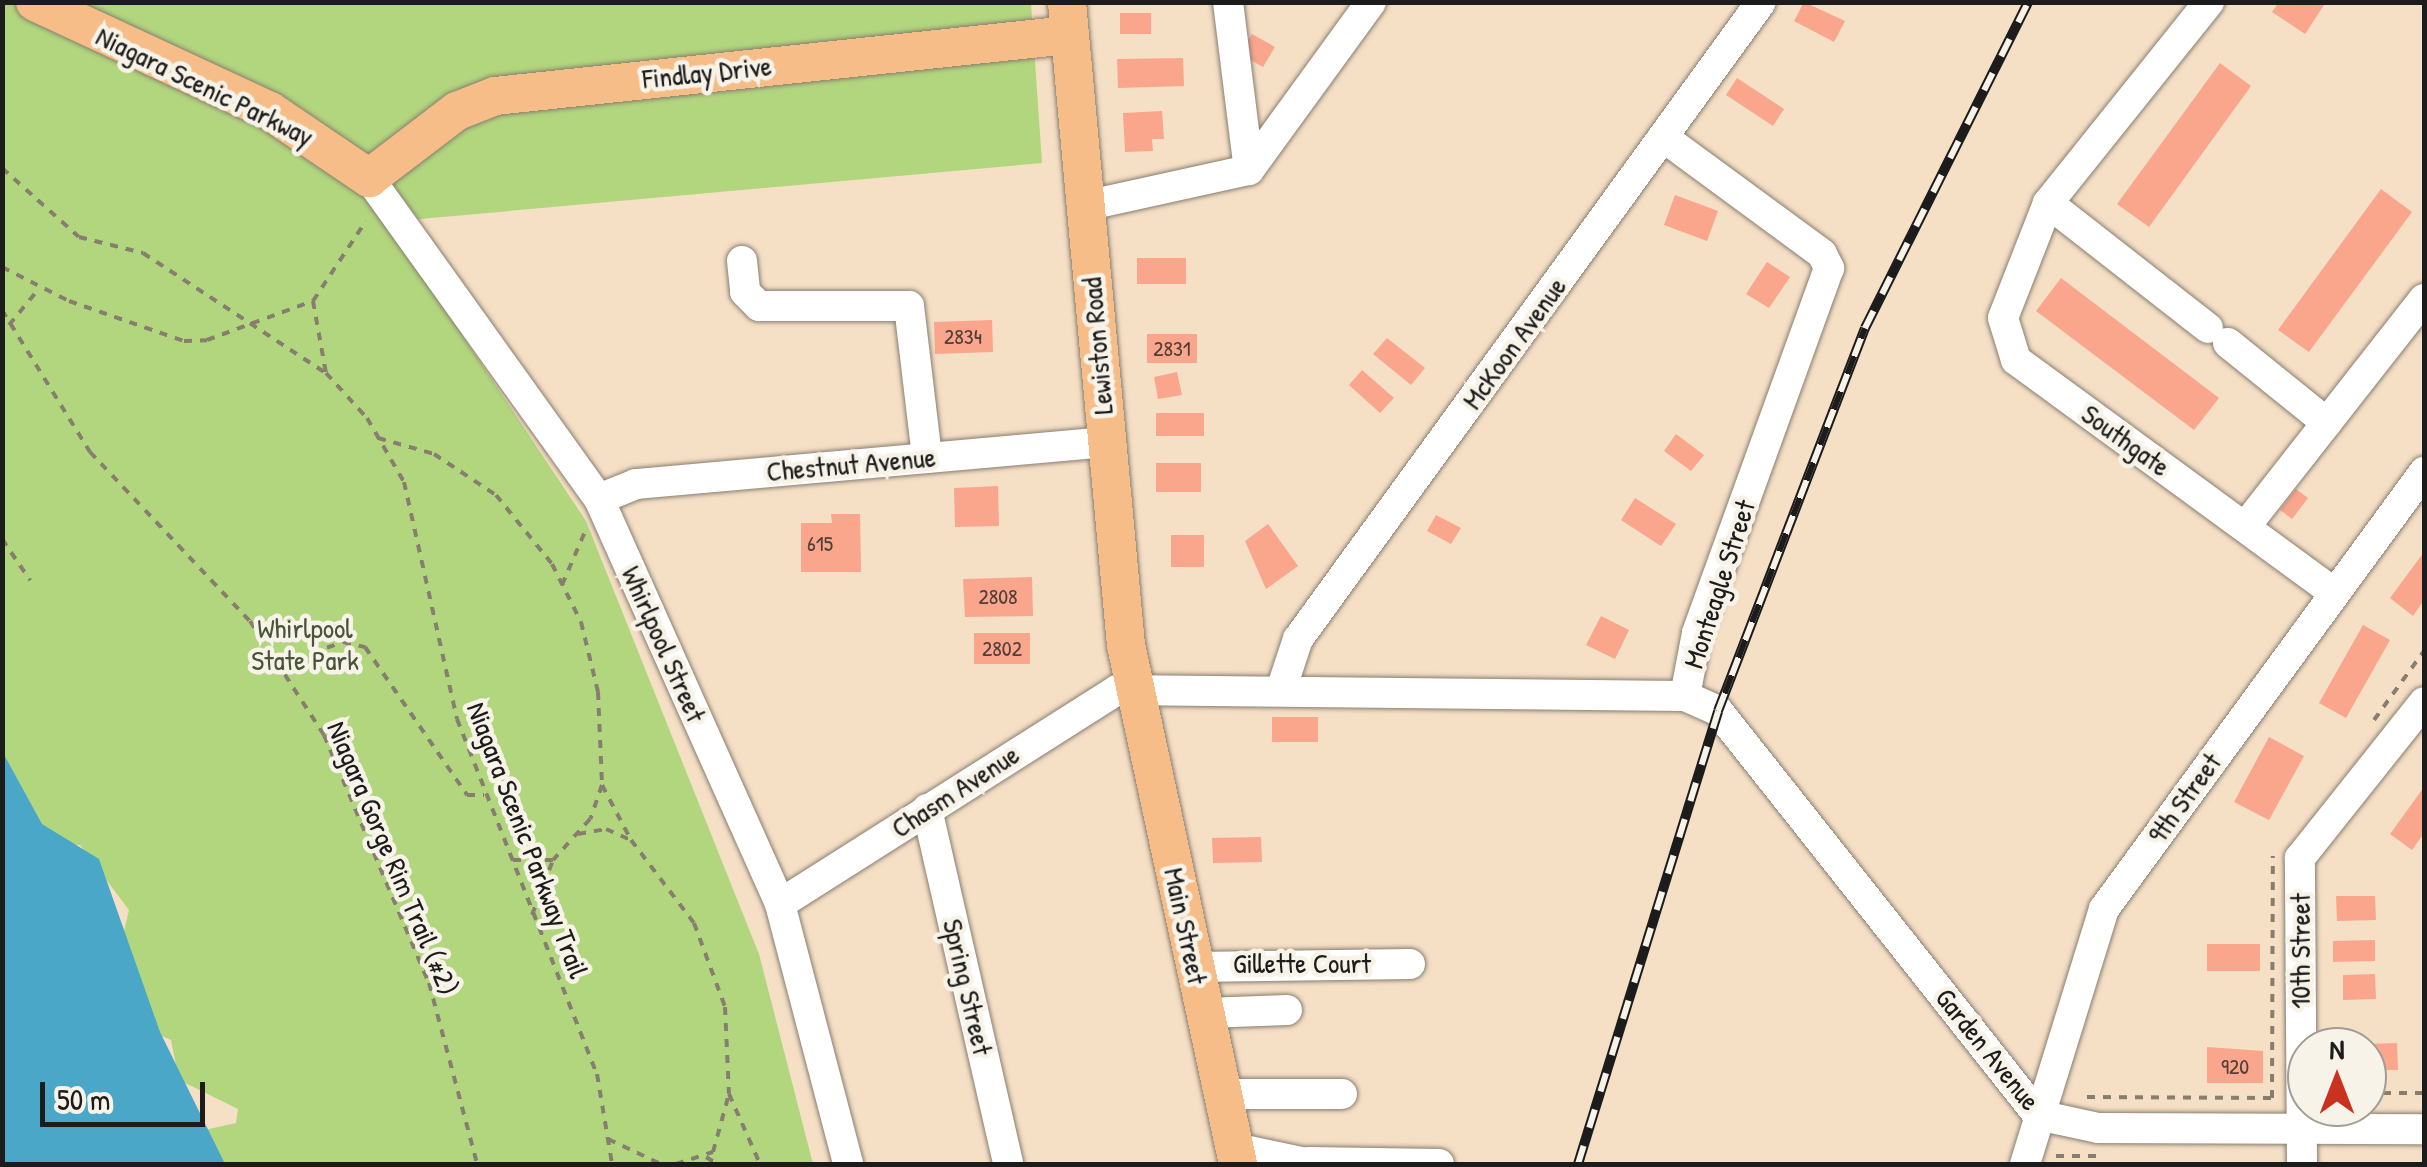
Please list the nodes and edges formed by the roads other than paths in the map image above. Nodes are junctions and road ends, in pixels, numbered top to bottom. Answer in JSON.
{"nodes":[{"id":1,"x":35,"y":2,"type":"edge"},
{"id":2,"x":1228,"y":2,"type":"edge"},
{"id":3,"x":1371,"y":2,"type":"edge"},
{"id":4,"x":1761,"y":2,"type":"edge"},
{"id":5,"x":2209,"y":2,"type":"edge"},
{"id":6,"x":1068,"y":19,"type":"edge"},
{"id":7,"x":1663,"y":138,"type":"junction"},
{"id":8,"x":1249,"y":170,"type":"junction"},
{"id":9,"x":370,"y":195,"type":"junction"},
{"id":10,"x":2048,"y":204,"type":"junction"},
{"id":11,"x":1085,"y":206,"type":"junction"},
{"id":12,"x":742,"y":261,"type":"dead end"},
{"id":13,"x":2424,"y":298,"type":"edge"},
{"id":14,"x":2327,"y":423,"type":"junction"},
{"id":15,"x":1106,"y":442,"type":"junction"},
{"id":16,"x":927,"y":458,"type":"junction"},
{"id":17,"x":2424,"y":472,"type":"edge"},
{"id":18,"x":599,"y":499,"type":"junction"},
{"id":19,"x":2245,"y":527,"type":"junction"},
{"id":20,"x":2333,"y":592,"type":"junction"},
{"id":21,"x":1134,"y":688,"type":"junction"},
{"id":22,"x":1280,"y":690,"type":"junction"},
{"id":23,"x":1685,"y":696,"type":"junction"},
{"id":24,"x":2424,"y":702,"type":"edge"},
{"id":25,"x":927,"y":809,"type":"junction"},
{"id":26,"x":780,"y":904,"type":"junction"},
{"id":27,"x":1410,"y":964,"type":"dead end"},
{"id":28,"x":1194,"y":968,"type":"junction"},
{"id":29,"x":1287,"y":1010,"type":"dead end"},
{"id":30,"x":1205,"y":1013,"type":"junction"},
{"id":31,"x":1223,"y":1094,"type":"junction"},
{"id":32,"x":1342,"y":1094,"type":"dead end"},
{"id":33,"x":2038,"y":1116,"type":"junction"},
{"id":34,"x":2424,"y":1129,"type":"edge"},
{"id":35,"x":2302,"y":1130,"type":"junction"},
{"id":36,"x":1236,"y":1156,"type":"edge"},
{"id":37,"x":1309,"y":1163,"type":"edge"},
{"id":38,"x":848,"y":1164,"type":"edge"},
{"id":39,"x":1008,"y":1164,"type":"edge"},
{"id":40,"x":1439,"y":1164,"type":"edge"},
{"id":41,"x":2025,"y":1164,"type":"edge"},
{"id":42,"x":2302,"y":1164,"type":"edge"}],
"edges":[{"from":1,"to":9,"type":"main road","name":"Niagara Scenic Parkway"},
{"from":2,"to":8,"type":"street"},
{"from":3,"to":8,"type":"street"},
{"from":4,"to":7,"type":"street","name":"McKoon Avenue"},
{"from":5,"to":10,"type":"street","name":"Southgate"},
{"from":6,"to":9,"type":"main road","name":"Findlay Drive"},
{"from":6,"to":11,"type":"main road","name":"Lewiston Road"},
{"from":7,"to":22,"type":"street","name":"McKoon Avenue"},
{"from":7,"to":23,"type":"street","name":"Monteagle Street"},
{"from":8,"to":11,"type":"street"},
{"from":9,"to":18,"type":"street","name":"Whirlpool Street"},
{"from":10,"to":14,"type":"street"},
{"from":10,"to":19,"type":"street","name":"Southgate"},
{"from":11,"to":15,"type":"main road","name":"Lewiston Road"},
{"from":12,"to":16,"type":"street"},
{"from":13,"to":14,"type":"street"},
{"from":14,"to":19,"type":"street"},
{"from":15,"to":16,"type":"street","name":"Chestnut Avenue"},
{"from":15,"to":21,"type":"main road","name":"Lewiston Road"},
{"from":16,"to":18,"type":"street","name":"Chestnut Avenue"},
{"from":17,"to":20,"type":"street","name":"9th Street"},
{"from":18,"to":26,"type":"street","name":"Whirlpool Street"},
{"from":19,"to":20,"type":"street","name":"Southgate"},
{"from":20,"to":33,"type":"street","name":"9th Street"},
{"from":21,"to":22,"type":"street","name":"Monteagle Street"},
{"from":21,"to":25,"type":"street","name":"Chasm Avenue"},
{"from":21,"to":28,"type":"main road","name":"Main Street"},
{"from":22,"to":23,"type":"street","name":"Monteagle Street"},
{"from":23,"to":33,"type":"street","name":"Garden Avenue"},
{"from":24,"to":35,"type":"street","name":"10th Street"},
{"from":25,"to":26,"type":"street","name":"Chasm Avenue"},
{"from":25,"to":39,"type":"street","name":"Spring Street"},
{"from":26,"to":38,"type":"street","name":"Whirlpool Street"},
{"from":27,"to":28,"type":"street","name":"Gillette Court"},
{"from":28,"to":30,"type":"main road","name":"Main Street"},
{"from":29,"to":30,"type":"street"},
{"from":30,"to":31,"type":"main road","name":"Main Street"},
{"from":31,"to":32,"type":"street"},
{"from":31,"to":36,"type":"main road","name":"Main Street"},
{"from":33,"to":35,"type":"street","name":"Garden Avenue"},
{"from":33,"to":41,"type":"street","name":"9th Street"},
{"from":34,"to":35,"type":"street","name":"Garden Avenue"},
{"from":35,"to":42,"type":"street","name":"10th Street"},
{"from":36,"to":37,"type":"street"},
{"from":37,"to":40,"type":"street"}]}
